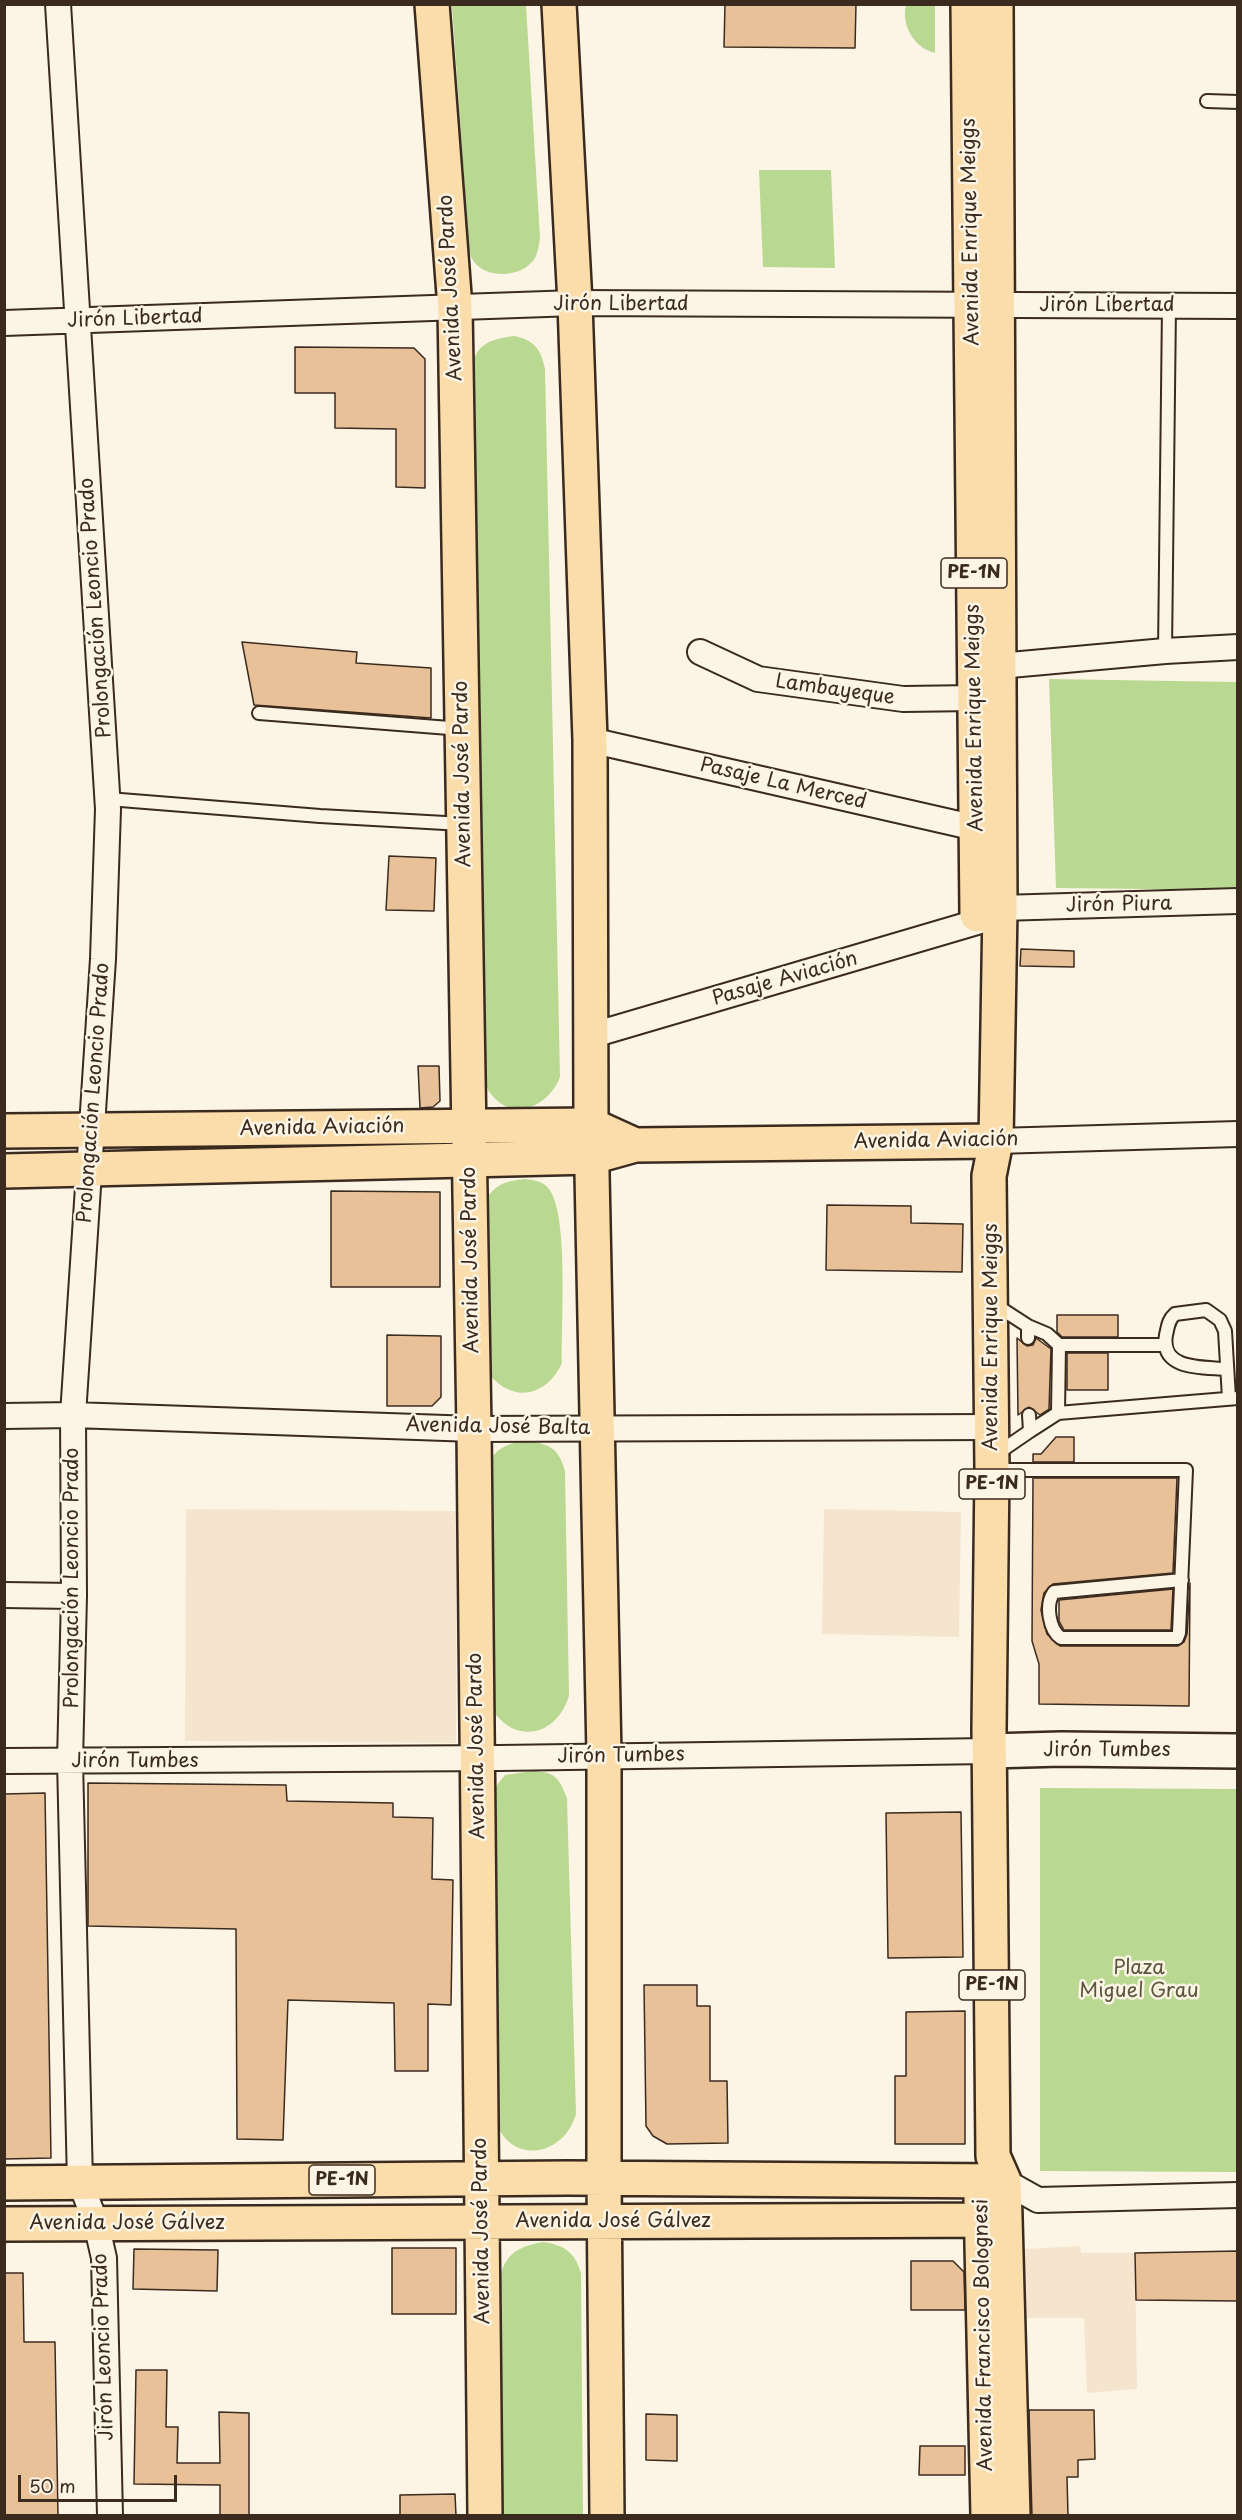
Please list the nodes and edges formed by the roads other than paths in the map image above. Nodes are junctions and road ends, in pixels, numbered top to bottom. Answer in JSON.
{"nodes":[{"id":1,"x":58,"y":4,"type":"edge"},
{"id":2,"x":432,"y":4,"type":"edge"},
{"id":3,"x":559,"y":4,"type":"edge"},
{"id":4,"x":968,"y":4,"type":"edge"},
{"id":5,"x":996,"y":4,"type":"edge"},
{"id":6,"x":1206,"y":101,"type":"dead end"},
{"id":7,"x":1238,"y":102,"type":"edge"},
{"id":8,"x":575,"y":303,"type":"junction"},
{"id":9,"x":984,"y":305,"type":"junction"},
{"id":10,"x":1169,"y":306,"type":"junction"},
{"id":11,"x":1238,"y":306,"type":"edge"},
{"id":12,"x":455,"y":308,"type":"junction"},
{"id":13,"x":77,"y":321,"type":"junction"},
{"id":14,"x":4,"y":323,"type":"edge"},
{"id":15,"x":1238,"y":647,"type":"edge"},
{"id":16,"x":1165,"y":651,"type":"junction"},
{"id":17,"x":700,"y":652,"type":"dead end"},
{"id":18,"x":999,"y":666,"type":"junction"},
{"id":19,"x":975,"y":698,"type":"junction"},
{"id":20,"x":259,"y":713,"type":"dead end"},
{"id":21,"x":462,"y":729,"type":"junction"},
{"id":22,"x":590,"y":740,"type":"junction"},
{"id":23,"x":108,"y":799,"type":"junction"},
{"id":24,"x":464,"y":824,"type":"junction"},
{"id":25,"x":976,"y":828,"type":"junction"},
{"id":26,"x":1238,"y":901,"type":"edge"},
{"id":27,"x":988,"y":915,"type":"junction"},
{"id":28,"x":593,"y":1035,"type":"junction"},
{"id":29,"x":591,"y":1125,"type":"junction"},
{"id":30,"x":469,"y":1126,"type":"junction"},
{"id":31,"x":4,"y":1131,"type":"edge"},
{"id":32,"x":91,"y":1132,"type":"junction"},
{"id":33,"x":1238,"y":1134,"type":"edge"},
{"id":34,"x":985,"y":1141,"type":"junction"},
{"id":35,"x":635,"y":1145,"type":"junction"},
{"id":36,"x":592,"y":1157,"type":"junction"},
{"id":37,"x":470,"y":1160,"type":"junction"},
{"id":38,"x":4,"y":1171,"type":"edge"},
{"id":39,"x":90,"y":1171,"type":"junction"},
{"id":40,"x":991,"y":1302,"type":"junction"},
{"id":41,"x":1059,"y":1345,"type":"junction"},
{"id":42,"x":1164,"y":1345,"type":"junction"},
{"id":43,"x":1225,"y":1369,"type":"junction"},
{"id":44,"x":1233,"y":1398,"type":"edge"},
{"id":45,"x":1058,"y":1413,"type":"junction"},
{"id":46,"x":74,"y":1415,"type":"junction"},
{"id":47,"x":1029,"y":1415,"type":"dead end"},
{"id":48,"x":4,"y":1416,"type":"edge"},
{"id":49,"x":474,"y":1428,"type":"junction"},
{"id":50,"x":596,"y":1428,"type":"junction"},
{"id":51,"x":1030,"y":1431,"type":"junction"},
{"id":52,"x":992,"y":1451,"type":"junction"},
{"id":53,"x":1182,"y":1580,"type":"junction"},
{"id":54,"x":4,"y":1595,"type":"edge"},
{"id":55,"x":74,"y":1596,"type":"junction"},
{"id":56,"x":990,"y":1750,"type":"junction"},
{"id":57,"x":1238,"y":1751,"type":"edge"},
{"id":58,"x":604,"y":1755,"type":"junction"},
{"id":59,"x":477,"y":1758,"type":"junction"},
{"id":60,"x":4,"y":1761,"type":"edge"},
{"id":61,"x":70,"y":1761,"type":"junction"},
{"id":62,"x":993,"y":2173,"type":"junction"},
{"id":63,"x":604,"y":2178,"type":"junction"},
{"id":64,"x":481,"y":2179,"type":"junction"},
{"id":65,"x":4,"y":2182,"type":"edge"},
{"id":66,"x":80,"y":2182,"type":"junction"},
{"id":67,"x":1238,"y":2195,"type":"edge"},
{"id":68,"x":1038,"y":2200,"type":"junction"},
{"id":69,"x":993,"y":2220,"type":"junction"},
{"id":70,"x":605,"y":2221,"type":"junction"},
{"id":71,"x":482,"y":2222,"type":"junction"},
{"id":72,"x":96,"y":2223,"type":"junction"},
{"id":73,"x":4,"y":2224,"type":"edge"},
{"id":74,"x":110,"y":2516,"type":"edge"},
{"id":75,"x":485,"y":2516,"type":"edge"},
{"id":76,"x":607,"y":2516,"type":"edge"},
{"id":77,"x":988,"y":2516,"type":"edge"},
{"id":78,"x":1013,"y":2516,"type":"edge"}],
"edges":[{"from":1,"to":13,"type":"street","name":"Prolongación Leoncio Prado"},
{"from":2,"to":12,"type":"main road","name":"Avenida José Pardo"},
{"from":3,"to":8,"type":"main road"},
{"from":4,"to":9,"type":"main road","name":"Avenida Enrique Meiggs","number":"PE-1N"},
{"from":5,"to":9,"type":"main road","name":"Avenida Enrique Meiggs","number":"PE-1N"},
{"from":6,"to":7,"type":"lane"},
{"from":8,"to":9,"type":"street","name":"Jirón Libertad"},
{"from":8,"to":12,"type":"street","name":"Jirón Libertad"},
{"from":8,"to":22,"type":"main road"},
{"from":9,"to":10,"type":"street","name":"Jirón Libertad"},
{"from":9,"to":18,"type":"main road","name":"Avenida Enrique Meiggs","number":"PE-1N"},
{"from":9,"to":19,"type":"main road","name":"Avenida Enrique Meiggs","number":"PE-1N"},
{"from":10,"to":11,"type":"street","name":"Jirón Libertad"},
{"from":10,"to":16,"type":"lane"},
{"from":12,"to":13,"type":"street","name":"Jirón Libertad"},
{"from":12,"to":21,"type":"main road","name":"Avenida José Pardo"},
{"from":13,"to":14,"type":"street","name":"Jirón Libertad"},
{"from":13,"to":23,"type":"street","name":"Prolongación Leoncio Prado"},
{"from":15,"to":16,"type":"street"},
{"from":16,"to":18,"type":"street"},
{"from":17,"to":19,"type":"street","name":"Lambayeque"},
{"from":18,"to":27,"type":"main road","name":"Avenida Enrique Meiggs","number":"PE-1N"},
{"from":19,"to":25,"type":"main road","name":"Avenida Enrique Meiggs","number":"PE-1N"},
{"from":20,"to":21,"type":"lane"},
{"from":21,"to":24,"type":"main road","name":"Avenida José Pardo"},
{"from":22,"to":25,"type":"street","name":"Pasaje La Merced"},
{"from":22,"to":28,"type":"main road"},
{"from":23,"to":24,"type":"lane"},
{"from":23,"to":32,"type":"street","name":"Prolongación Leoncio Prado"},
{"from":24,"to":30,"type":"main road","name":"Avenida José Pardo"},
{"from":25,"to":27,"type":"main road","name":"Avenida Enrique Meiggs","number":"PE-1N"},
{"from":26,"to":27,"type":"street","name":"Jirón Piura"},
{"from":27,"to":28,"type":"street","name":"Pasaje Aviación"},
{"from":27,"to":34,"type":"main road","name":"Avenida Enrique Meiggs","number":"PE-1N"},
{"from":28,"to":29,"type":"main road"},
{"from":29,"to":30,"type":"main road","name":"Avenida Aviación"},
{"from":29,"to":35,"type":"main road","name":"Avenida Aviación"},
{"from":29,"to":36,"type":"main road"},
{"from":30,"to":32,"type":"main road","name":"Avenida Aviación"},
{"from":30,"to":37,"type":"main road","name":"Avenida José Pardo"},
{"from":31,"to":32,"type":"main road","name":"Avenida Aviación"},
{"from":32,"to":39,"type":"street","name":"Prolongación Leoncio Prado"},
{"from":33,"to":34,"type":"street","name":"Avenida Aviación"},
{"from":34,"to":35,"type":"main road","name":"Avenida Aviación"},
{"from":34,"to":40,"type":"main road","name":"Avenida Enrique Meiggs","number":"PE-1N"},
{"from":35,"to":36,"type":"main road","name":"Avenida Aviación"},
{"from":36,"to":37,"type":"main road","name":"Avenida Aviación"},
{"from":36,"to":50,"type":"main road"},
{"from":37,"to":39,"type":"main road","name":"Avenida Aviación"},
{"from":37,"to":49,"type":"main road","name":"Avenida José Pardo"},
{"from":38,"to":39,"type":"main road","name":"Avenida Aviación"},
{"from":39,"to":46,"type":"street","name":"Prolongación Leoncio Prado"},
{"from":40,"to":41,"type":"lane"},
{"from":40,"to":52,"type":"main road","name":"Avenida Enrique Meiggs","number":"PE-1N"},
{"from":41,"to":42,"type":"lane"},
{"from":41,"to":45,"type":"lane"},
{"from":42,"to":43,"type":"lane"},
{"from":42,"to":43,"type":"lane"},
{"from":43,"to":44,"type":"lane"},
{"from":44,"to":45,"type":"lane"},
{"from":45,"to":51,"type":"lane"},
{"from":46,"to":48,"type":"street","name":"Avenida José Balta"},
{"from":46,"to":49,"type":"street","name":"Avenida José Balta"},
{"from":46,"to":55,"type":"street","name":"Prolongación Leoncio Prado"},
{"from":47,"to":51,"type":"lane"},
{"from":49,"to":50,"type":"street","name":"Avenida José Balta"},
{"from":49,"to":59,"type":"main road","name":"Avenida José Pardo"},
{"from":50,"to":52,"type":"street","name":"Avenida José Balta"},
{"from":50,"to":58,"type":"main road"},
{"from":51,"to":52,"type":"lane"},
{"from":52,"to":53,"type":"lane"},
{"from":52,"to":56,"type":"main road","name":"Avenida Enrique Meiggs","number":"PE-1N"},
{"from":53,"to":53,"type":"lane"},
{"from":54,"to":55,"type":"street"},
{"from":55,"to":61,"type":"street","name":"Prolongación Leoncio Prado"},
{"from":56,"to":57,"type":"main road","name":"Jirón Tumbes"},
{"from":56,"to":58,"type":"street","name":"Jirón Tumbes"},
{"from":56,"to":62,"type":"main road","name":"Avenida Francisco Bolognesi","number":"PE-1N"},
{"from":58,"to":59,"type":"street","name":"Jirón Tumbes"},
{"from":58,"to":63,"type":"main road"},
{"from":59,"to":61,"type":"street","name":"Jirón Tumbes"},
{"from":59,"to":64,"type":"main road","name":"Avenida José Pardo"},
{"from":60,"to":61,"type":"street","name":"Jirón Tumbes"},
{"from":61,"to":66,"type":"street","name":"Prolongación Leoncio Prado"},
{"from":62,"to":63,"type":"main road","name":"Avenida José Gálvez","number":"PE-1N"},
{"from":62,"to":68,"type":"street"},
{"from":62,"to":69,"type":"main road","name":"Avenida Francisco Bolognesi","number":"PE-1N"},
{"from":63,"to":64,"type":"main road","name":"Avenida José Gálvez","number":"PE-1N"},
{"from":63,"to":70,"type":"main road"},
{"from":64,"to":66,"type":"main road","name":"Avenida José Gálvez","number":"PE-1N"},
{"from":64,"to":71,"type":"main road","name":"Avenida José Pardo"},
{"from":65,"to":66,"type":"main road","name":"Avenida José Gálvez","number":"PE-1N"},
{"from":66,"to":72,"type":"street","name":"Jirón Leoncio Prado"},
{"from":67,"to":68,"type":"street"},
{"from":68,"to":69,"type":"street"},
{"from":69,"to":70,"type":"main road","name":"Avenida José Gálvez","number":"PE-1N"},
{"from":69,"to":77,"type":"main road","name":"Avenida Francisco Bolognesi"},
{"from":69,"to":78,"type":"main road","name":"Avenida Francisco Bolognesi","number":"PE-1N"},
{"from":70,"to":71,"type":"main road","name":"Avenida José Gálvez","number":"PE-1N"},
{"from":70,"to":76,"type":"main road"},
{"from":71,"to":72,"type":"main road","name":"Avenida José Gálvez","number":"PE-1N"},
{"from":71,"to":75,"type":"main road","name":"Avenida José Pardo"},
{"from":72,"to":73,"type":"main road","name":"Avenida José Gálvez","number":"PE-1N"},
{"from":72,"to":74,"type":"street","name":"Jirón Leoncio Prado"}]}
